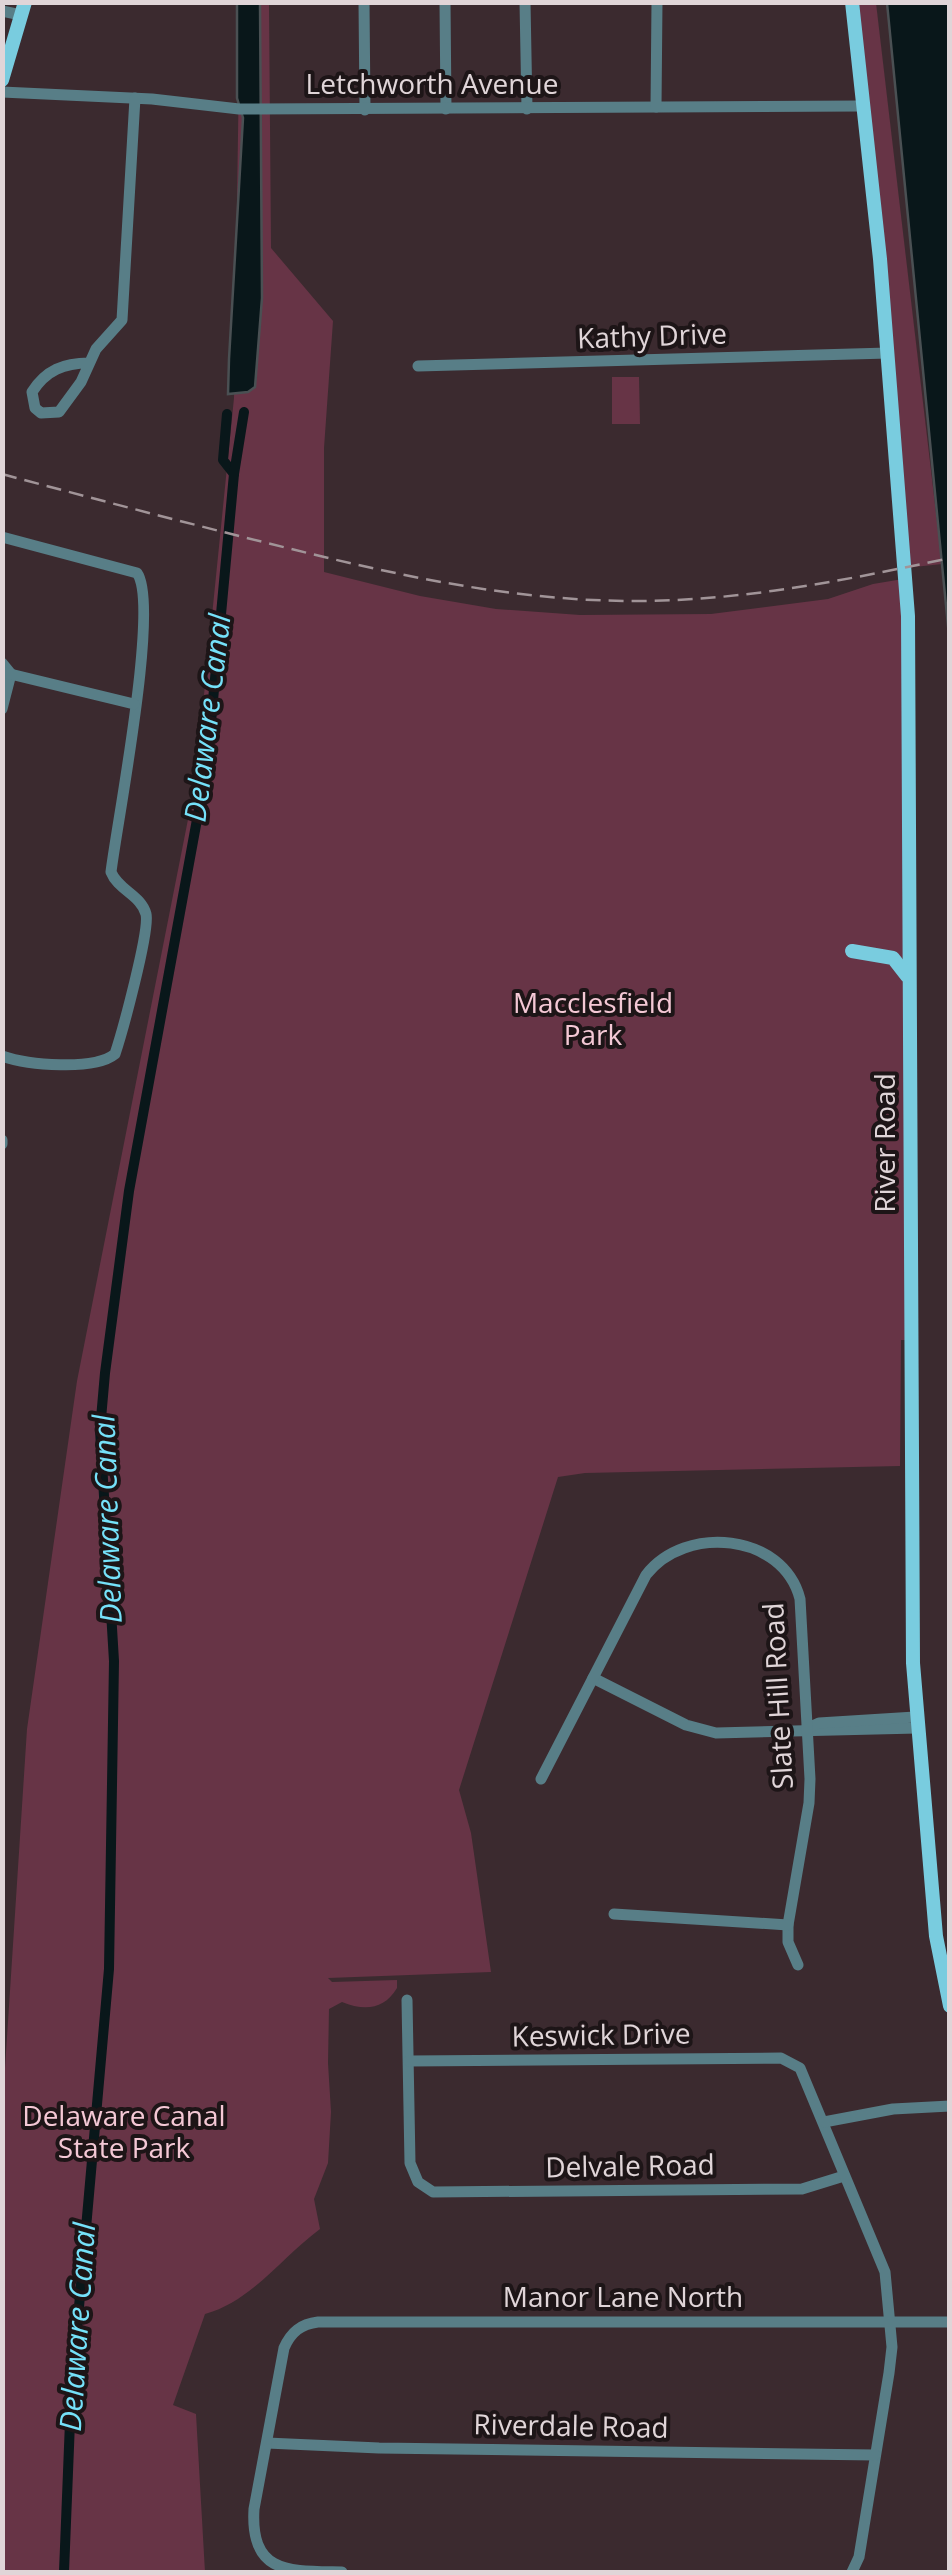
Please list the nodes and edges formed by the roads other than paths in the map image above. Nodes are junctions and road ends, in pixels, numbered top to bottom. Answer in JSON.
{"nodes":[{"id":1,"x":364,"y":2,"type":"edge"},
{"id":2,"x":445,"y":2,"type":"edge"},
{"id":3,"x":525,"y":2,"type":"edge"},
{"id":4,"x":657,"y":2,"type":"edge"},
{"id":5,"x":852,"y":2,"type":"edge"},
{"id":6,"x":23,"y":9,"type":"edge"},
{"id":7,"x":2,"y":11,"type":"edge"},
{"id":8,"x":2,"y":80,"type":"edge"},
{"id":9,"x":2,"y":92,"type":"edge"},
{"id":10,"x":135,"y":98,"type":"junction"},
{"id":11,"x":862,"y":106,"type":"junction"},
{"id":12,"x":656,"y":107,"type":"junction"},
{"id":13,"x":526,"y":108,"type":"junction"},
{"id":14,"x":446,"y":109,"type":"junction"},
{"id":15,"x":365,"y":110,"type":"junction"},
{"id":16,"x":888,"y":353,"type":"junction"},
{"id":17,"x":89,"y":363,"type":"junction"},
{"id":18,"x":418,"y":366,"type":"dead end"},
{"id":19,"x":2,"y":537,"type":"edge"},
{"id":20,"x":5,"y":670,"type":"edge"},
{"id":21,"x":134,"y":704,"type":"junction"},
{"id":22,"x":2,"y":708,"type":"edge"},
{"id":23,"x":910,"y":951,"type":"junction"},
{"id":24,"x":910,"y":981,"type":"junction"},
{"id":25,"x":2,"y":1056,"type":"edge"},
{"id":26,"x":593,"y":1678,"type":"junction"},
{"id":27,"x":916,"y":1722,"type":"junction"},
{"id":28,"x":806,"y":1729,"type":"junction"},
{"id":29,"x":541,"y":1779,"type":"dead end"},
{"id":30,"x":614,"y":1914,"type":"dead end"},
{"id":31,"x":788,"y":1926,"type":"junction"},
{"id":32,"x":798,"y":1965,"type":"dead end"},
{"id":33,"x":407,"y":2000,"type":"dead end"},
{"id":34,"x":950,"y":2006,"type":"edge"},
{"id":35,"x":409,"y":2062,"type":"junction"},
{"id":36,"x":950,"y":2106,"type":"edge"},
{"id":37,"x":824,"y":2122,"type":"junction"},
{"id":38,"x":844,"y":2176,"type":"junction"},
{"id":39,"x":890,"y":2322,"type":"junction"},
{"id":40,"x":950,"y":2322,"type":"edge"},
{"id":41,"x":267,"y":2443,"type":"junction"},
{"id":42,"x":875,"y":2456,"type":"junction"},
{"id":43,"x":314,"y":2572,"type":"edge"},
{"id":44,"x":342,"y":2572,"type":"edge"},
{"id":45,"x":852,"y":2572,"type":"edge"}],
"edges":[{"from":1,"to":15,"type":"street"},
{"from":2,"to":14,"type":"street"},
{"from":3,"to":13,"type":"street"},
{"from":4,"to":12,"type":"street"},
{"from":5,"to":11,"type":"main road","name":"River Road"},
{"from":6,"to":7,"type":"street"},
{"from":6,"to":8,"type":"main road"},
{"from":9,"to":10,"type":"street","name":"Letchworth Avenue"},
{"from":10,"to":15,"type":"street","name":"Letchworth Avenue"},
{"from":10,"to":17,"type":"street"},
{"from":11,"to":12,"type":"street","name":"Letchworth Avenue"},
{"from":11,"to":16,"type":"main road","name":"River Road"},
{"from":12,"to":13,"type":"street","name":"Letchworth Avenue"},
{"from":13,"to":14,"type":"street","name":"Letchworth Avenue"},
{"from":14,"to":15,"type":"street","name":"Letchworth Avenue"},
{"from":16,"to":18,"type":"street","name":"Kathy Drive"},
{"from":16,"to":23,"type":"main road","name":"River Road"},
{"from":17,"to":17,"type":"street"},
{"from":19,"to":21,"type":"street"},
{"from":20,"to":21,"type":"street"},
{"from":20,"to":22,"type":"street"},
{"from":21,"to":25,"type":"street"},
{"from":23,"to":24,"type":"main road","name":"River Road"},
{"from":23,"to":24,"type":"main road"},
{"from":24,"to":27,"type":"main road","name":"River Road"},
{"from":26,"to":28,"type":"street"},
{"from":26,"to":28,"type":"street","name":"Slate Hill Road"},
{"from":26,"to":29,"type":"street","name":"Slate Hill Road"},
{"from":27,"to":28,"type":"street"},
{"from":27,"to":34,"type":"main road","name":"River Road"},
{"from":28,"to":31,"type":"street","name":"Slate Hill Road"},
{"from":30,"to":31,"type":"street"},
{"from":31,"to":32,"type":"street","name":"Slate Hill Road"},
{"from":33,"to":35,"type":"street"},
{"from":35,"to":37,"type":"street","name":"Keswick Drive"},
{"from":35,"to":38,"type":"street","name":"Delvale Road"},
{"from":36,"to":37,"type":"street"},
{"from":37,"to":38,"type":"street"},
{"from":38,"to":39,"type":"street"},
{"from":39,"to":40,"type":"street","name":"Manor Lane North"},
{"from":39,"to":41,"type":"street","name":"Manor Lane North"},
{"from":39,"to":42,"type":"street"},
{"from":41,"to":42,"type":"street","name":"Riverdale Road"},
{"from":41,"to":43,"type":"street"},
{"from":42,"to":45,"type":"street"},
{"from":43,"to":44,"type":"street"}]}
